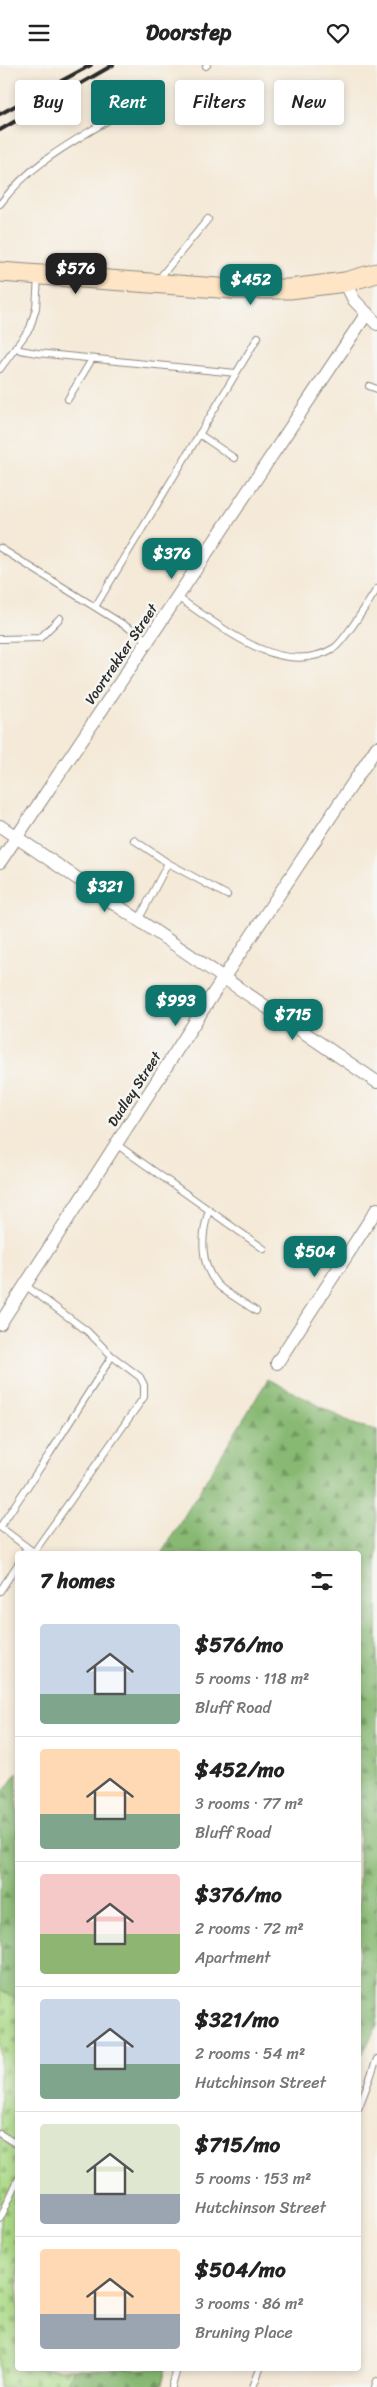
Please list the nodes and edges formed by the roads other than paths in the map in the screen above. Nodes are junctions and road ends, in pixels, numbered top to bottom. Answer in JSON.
{"nodes":[{"id":1,"x":101,"y":125,"type":"edge"},
{"id":2,"x":0,"y":204,"type":"edge"},
{"id":3,"x":208,"y":219,"type":"dead end"},
{"id":4,"x":0,"y":273,"type":"edge"},
{"id":5,"x":377,"y":273,"type":"edge"},
{"id":6,"x":38,"y":275,"type":"junction"},
{"id":7,"x":345,"y":282,"type":"junction"},
{"id":8,"x":154,"y":284,"type":"junction"},
{"id":9,"x":367,"y":313,"type":"junction"},
{"id":10,"x":377,"y":324,"type":"edge"},
{"id":11,"x":258,"y":337,"type":"dead end"},
{"id":12,"x":16,"y":346,"type":"junction"},
{"id":13,"x":92,"y":359,"type":"junction"},
{"id":14,"x":0,"y":369,"type":"edge"},
{"id":15,"x":236,"y":373,"type":"junction"},
{"id":16,"x":369,"y":386,"type":"dead end"},
{"id":17,"x":377,"y":389,"type":"edge"},
{"id":18,"x":68,"y":399,"type":"dead end"},
{"id":19,"x":199,"y":434,"type":"junction"},
{"id":20,"x":234,"y":458,"type":"dead end"},
{"id":21,"x":0,"y":548,"type":"edge"},
{"id":22,"x":377,"y":589,"type":"edge"},
{"id":23,"x":177,"y":597,"type":"junction"},
{"id":24,"x":95,"y":607,"type":"junction"},
{"id":25,"x":60,"y":618,"type":"dead end"},
{"id":26,"x":0,"y":639,"type":"edge"},
{"id":27,"x":148,"y":640,"type":"junction"},
{"id":28,"x":377,"y":747,"type":"edge"},
{"id":29,"x":0,"y":826,"type":"edge"},
{"id":30,"x":16,"y":837,"type":"junction"},
{"id":31,"x":134,"y":840,"type":"dead end"},
{"id":32,"x":0,"y":862,"type":"edge"},
{"id":33,"x":168,"y":863,"type":"junction"},
{"id":34,"x":227,"y":895,"type":"dead end"},
{"id":35,"x":139,"y":919,"type":"junction"},
{"id":36,"x":224,"y":977,"type":"junction"},
{"id":37,"x":377,"y":1082,"type":"edge"},
{"id":38,"x":116,"y":1144,"type":"junction"},
{"id":39,"x":377,"y":1209,"type":"edge"},
{"id":40,"x":209,"y":1210,"type":"junction"},
{"id":41,"x":264,"y":1249,"type":"dead end"},
{"id":42,"x":25,"y":1285,"type":"junction"},
{"id":43,"x":256,"y":1311,"type":"dead end"},
{"id":44,"x":2,"y":1316,"type":"edge"},
{"id":45,"x":112,"y":1356,"type":"junction"},
{"id":46,"x":276,"y":1363,"type":"dead end"},
{"id":47,"x":0,"y":1527,"type":"edge"},
{"id":48,"x":27,"y":1547,"type":"junction"},
{"id":49,"x":25,"y":1551,"type":"edge"},
{"id":50,"x":32,"y":1551,"type":"edge"},
{"id":51,"x":36,"y":1551,"type":"edge"},
{"id":52,"x":15,"y":1568,"type":"edge"},
{"id":53,"x":0,"y":1591,"type":"edge"},
{"id":54,"x":377,"y":2059,"type":"edge"},
{"id":55,"x":361,"y":2102,"type":"edge"},
{"id":56,"x":0,"y":2134,"type":"edge"},
{"id":57,"x":15,"y":2143,"type":"edge"},
{"id":58,"x":15,"y":2186,"type":"edge"},
{"id":59,"x":0,"y":2219,"type":"edge"},
{"id":60,"x":176,"y":2371,"type":"edge"},
{"id":61,"x":259,"y":2371,"type":"edge"},
{"id":62,"x":377,"y":2381,"type":"edge"},
{"id":63,"x":172,"y":2387,"type":"edge"},
{"id":64,"x":253,"y":2387,"type":"edge"},
{"id":65,"x":375,"y":2387,"type":"edge"}],
"edges":[{"from":1,"to":2,"type":"lane"},
{"from":3,"to":8,"type":"lane"},
{"from":4,"to":6,"type":"main road"},
{"from":5,"to":7,"type":"main road"},
{"from":6,"to":8,"type":"main road"},
{"from":6,"to":12,"type":"lane"},
{"from":7,"to":8,"type":"main road"},
{"from":7,"to":9,"type":"street"},
{"from":9,"to":10,"type":"street"},
{"from":9,"to":23,"type":"street","name":"Voortrekker Street"},
{"from":11,"to":15,"type":"lane"},
{"from":12,"to":13,"type":"lane"},
{"from":12,"to":14,"type":"lane"},
{"from":13,"to":15,"type":"lane"},
{"from":13,"to":18,"type":"lane"},
{"from":15,"to":19,"type":"lane"},
{"from":16,"to":17,"type":"lane"},
{"from":19,"to":20,"type":"lane"},
{"from":19,"to":24,"type":"lane"},
{"from":21,"to":24,"type":"lane"},
{"from":22,"to":23,"type":"lane"},
{"from":23,"to":27,"type":"street","name":"Voortrekker Street"},
{"from":24,"to":27,"type":"lane"},
{"from":25,"to":26,"type":"lane"},
{"from":27,"to":30,"type":"street","name":"Voortrekker Street"},
{"from":28,"to":36,"type":"street","name":"Dudley Street"},
{"from":29,"to":30,"type":"street"},
{"from":30,"to":32,"type":"street","name":"Voortrekker Street"},
{"from":30,"to":35,"type":"street"},
{"from":31,"to":33,"type":"lane"},
{"from":33,"to":34,"type":"lane"},
{"from":33,"to":35,"type":"lane"},
{"from":35,"to":36,"type":"street"},
{"from":36,"to":37,"type":"street"},
{"from":36,"to":38,"type":"street","name":"Dudley Street"},
{"from":38,"to":40,"type":"lane"},
{"from":38,"to":42,"type":"street","name":"Dudley Street"},
{"from":39,"to":46,"type":"street"},
{"from":40,"to":41,"type":"lane"},
{"from":40,"to":43,"type":"lane"},
{"from":42,"to":44,"type":"street","name":"Dudley Street"},
{"from":42,"to":45,"type":"lane"},
{"from":45,"to":47,"type":"lane"},
{"from":45,"to":51,"type":"lane"},
{"from":47,"to":48,"type":"lane"},
{"from":48,"to":49,"type":"lane"},
{"from":48,"to":50,"type":"lane"},
{"from":52,"to":53,"type":"lane"},
{"from":54,"to":55,"type":"lane"},
{"from":56,"to":57,"type":"lane"},
{"from":58,"to":59,"type":"lane"},
{"from":60,"to":63,"type":"lane"},
{"from":61,"to":64,"type":"lane"},
{"from":62,"to":65,"type":"lane"}]}
